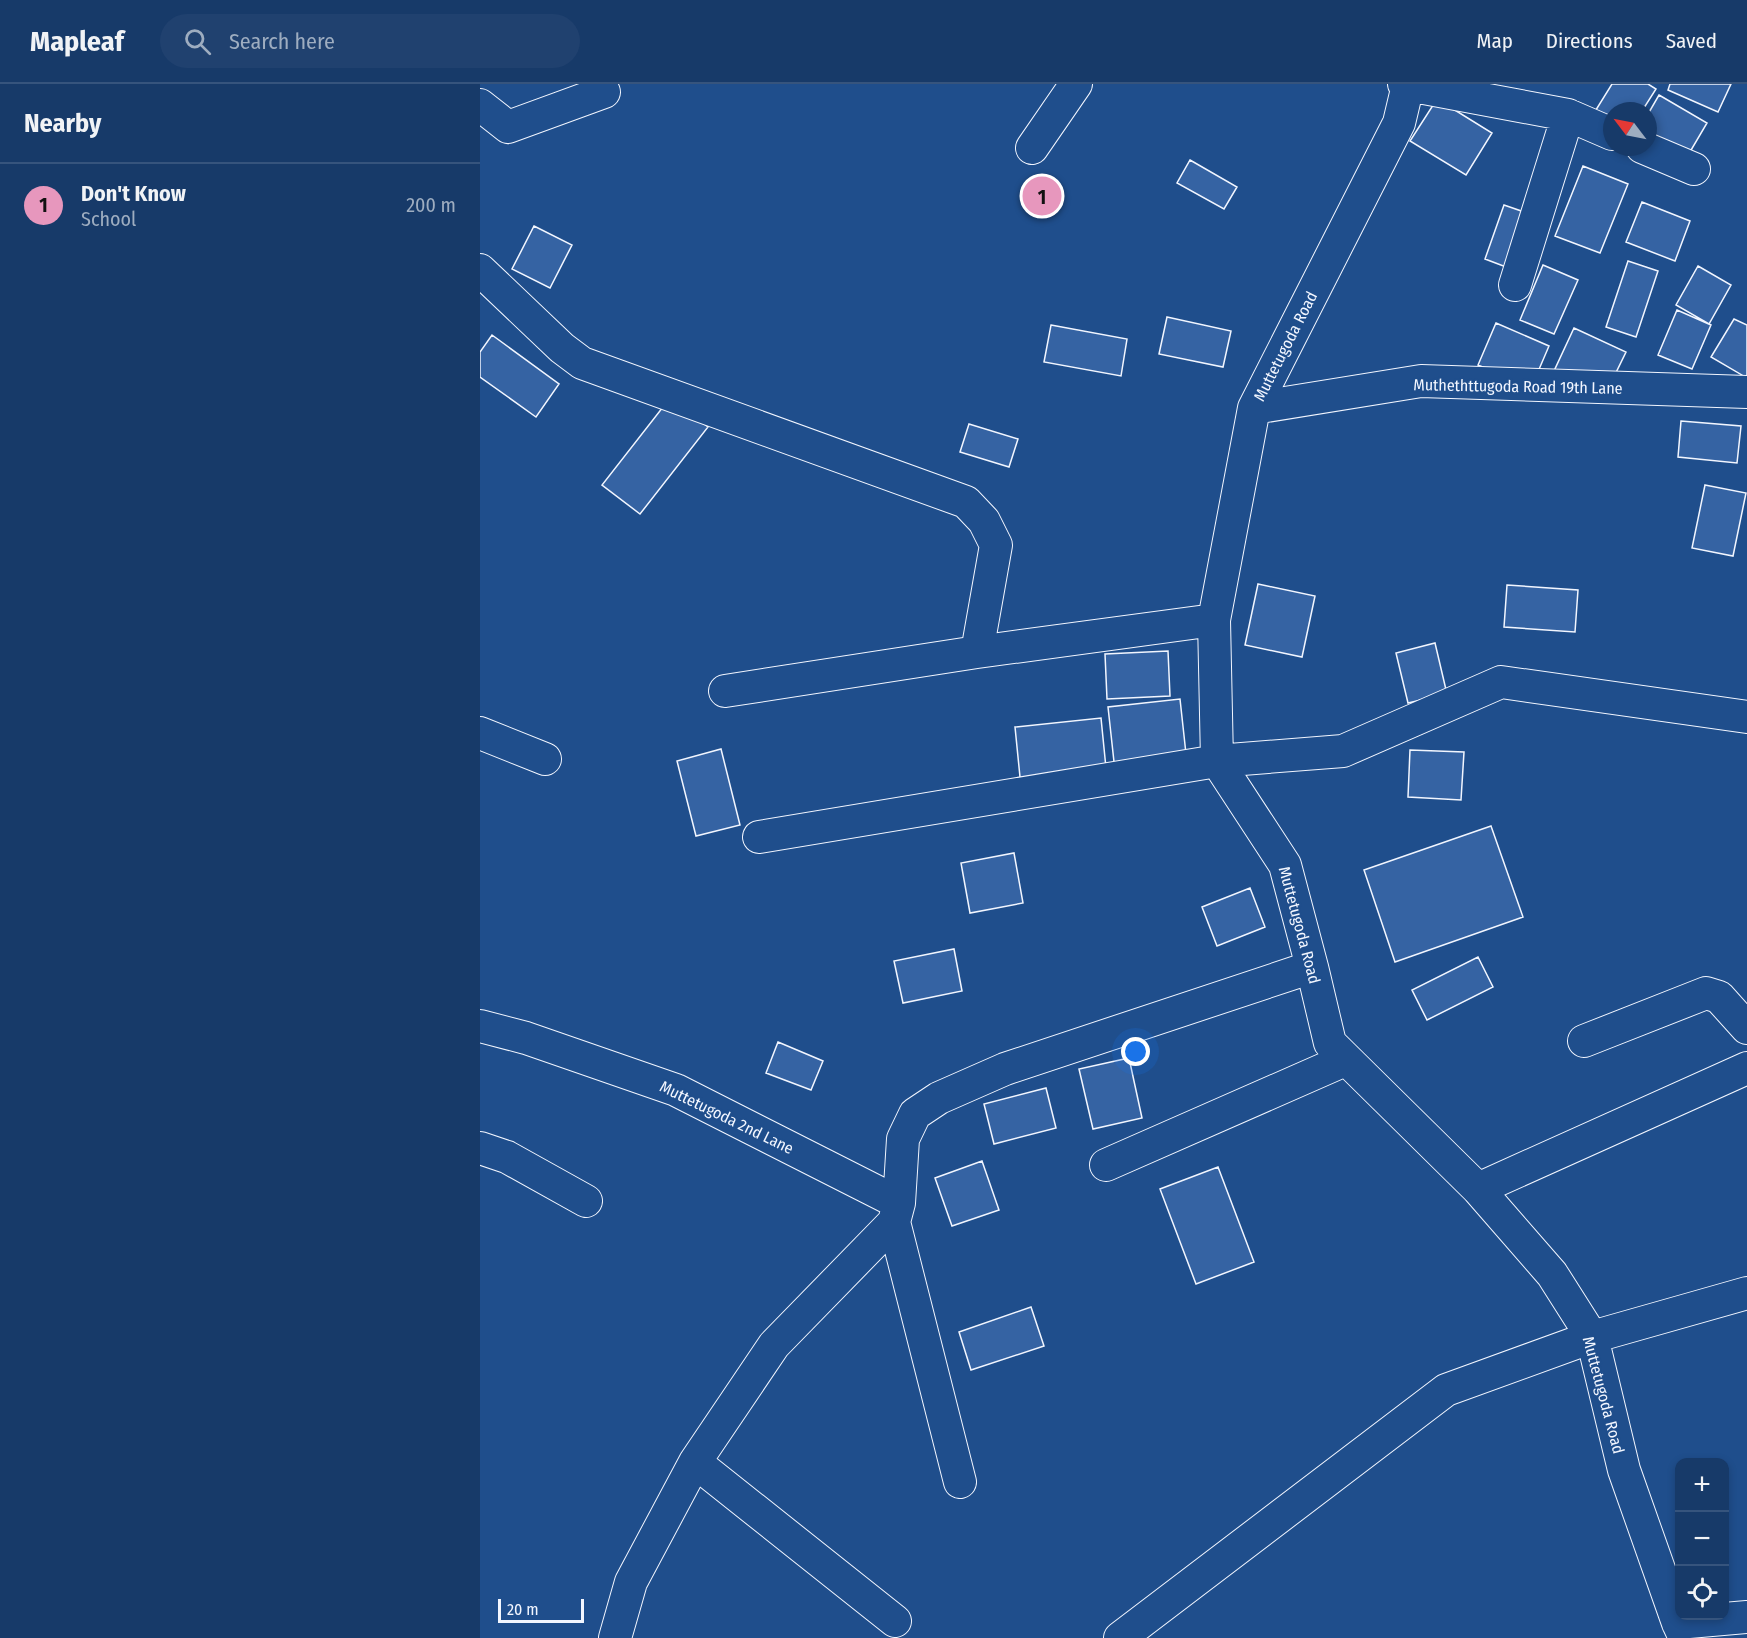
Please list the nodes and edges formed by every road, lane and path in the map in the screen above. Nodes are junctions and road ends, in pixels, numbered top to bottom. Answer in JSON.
{"nodes":[{"id":1,"x":1076,"y":84,"type":"edge"},
{"id":2,"x":1406,"y":85,"type":"edge"},
{"id":3,"x":604,"y":92,"type":"dead end"},
{"id":4,"x":480,"y":105,"type":"edge"},
{"id":5,"x":1568,"y":116,"type":"junction"},
{"id":6,"x":1603,"y":130,"type":"edge"},
{"id":7,"x":1032,"y":148,"type":"dead end"},
{"id":8,"x":1657,"y":153,"type":"edge"},
{"id":9,"x":1694,"y":169,"type":"dead end"},
{"id":10,"x":480,"y":270,"type":"edge"},
{"id":11,"x":1515,"y":285,"type":"dead end"},
{"id":12,"x":1747,"y":392,"type":"edge"},
{"id":13,"x":1254,"y":408,"type":"junction"},
{"id":14,"x":1214,"y":620,"type":"junction"},
{"id":15,"x":977,"y":652,"type":"junction"},
{"id":16,"x":726,"y":690,"type":"dead end"},
{"id":17,"x":1747,"y":717,"type":"edge"},
{"id":18,"x":480,"y":733,"type":"edge"},
{"id":19,"x":545,"y":759,"type":"dead end"},
{"id":20,"x":1217,"y":761,"type":"junction"},
{"id":21,"x":759,"y":837,"type":"dead end"},
{"id":22,"x":1312,"y":967,"type":"junction"},
{"id":23,"x":480,"y":1026,"type":"edge"},
{"id":24,"x":1747,"y":1028,"type":"edge"},
{"id":25,"x":1584,"y":1041,"type":"dead end"},
{"id":26,"x":1345,"y":1060,"type":"junction"},
{"id":27,"x":1747,"y":1068,"type":"edge"},
{"id":28,"x":480,"y":1148,"type":"edge"},
{"id":29,"x":1106,"y":1165,"type":"dead end"},
{"id":30,"x":1478,"y":1189,"type":"junction"},
{"id":31,"x":586,"y":1201,"type":"dead end"},
{"id":32,"x":896,"y":1213,"type":"junction"},
{"id":33,"x":1747,"y":1293,"type":"edge"},
{"id":34,"x":1592,"y":1337,"type":"junction"},
{"id":35,"x":695,"y":1462,"type":"junction"},
{"id":36,"x":960,"y":1482,"type":"dead end"},
{"id":37,"x":1747,"y":1617,"type":"edge"},
{"id":38,"x":895,"y":1621,"type":"dead end"},
{"id":39,"x":1682,"y":1631,"type":"edge"},
{"id":40,"x":615,"y":1638,"type":"edge"},
{"id":41,"x":1120,"y":1638,"type":"edge"}],
"edges":[{"from":1,"to":7,"type":"street"},
{"from":2,"to":5,"type":"street"},
{"from":2,"to":13,"type":"street","name":"Muttetugoda Road"},
{"from":3,"to":4,"type":"street"},
{"from":5,"to":6,"type":"street"},
{"from":5,"to":11,"type":"street"},
{"from":8,"to":9,"type":"street"},
{"from":10,"to":15,"type":"street"},
{"from":12,"to":13,"type":"street","name":"Muthethttugoda Road 19th Lane"},
{"from":13,"to":14,"type":"street","name":"Muttetugoda Road"},
{"from":14,"to":15,"type":"street"},
{"from":14,"to":20,"type":"street","name":"Muttetugoda Road"},
{"from":15,"to":16,"type":"street"},
{"from":17,"to":20,"type":"street"},
{"from":18,"to":19,"type":"street"},
{"from":20,"to":21,"type":"street"},
{"from":20,"to":22,"type":"street","name":"Muttetugoda Road"},
{"from":22,"to":26,"type":"street","name":"Muttetugoda Road"},
{"from":22,"to":32,"type":"street"},
{"from":23,"to":32,"type":"street","name":"Muttetugoda 2nd Lane"},
{"from":24,"to":25,"type":"street"},
{"from":26,"to":29,"type":"street"},
{"from":26,"to":30,"type":"street","name":"Muttetugoda Road"},
{"from":27,"to":30,"type":"street"},
{"from":28,"to":31,"type":"street"},
{"from":30,"to":34,"type":"street","name":"Muttetugoda Road"},
{"from":32,"to":35,"type":"street"},
{"from":32,"to":36,"type":"street"},
{"from":33,"to":34,"type":"street"},
{"from":34,"to":39,"type":"street","name":"Muttetugoda Road"},
{"from":34,"to":41,"type":"street"},
{"from":35,"to":38,"type":"street"},
{"from":35,"to":40,"type":"street"},
{"from":37,"to":39,"type":"street"}]}
